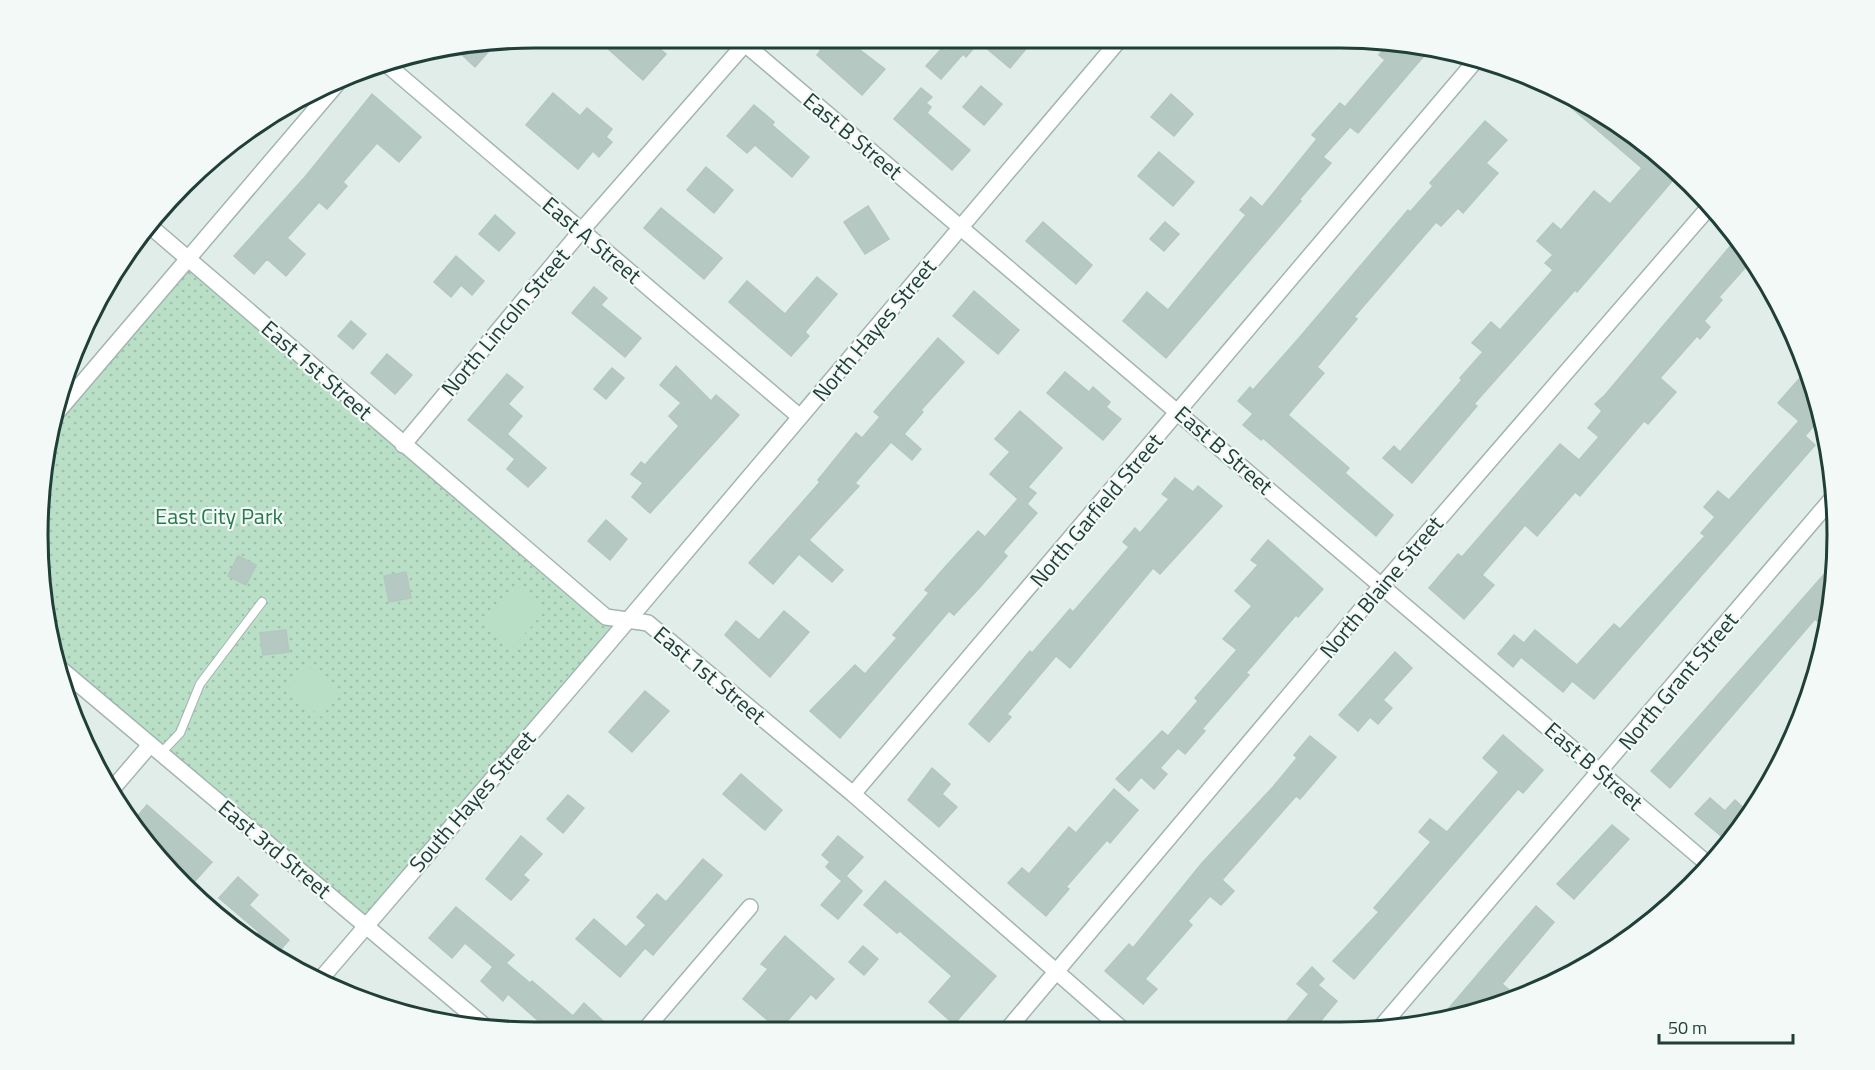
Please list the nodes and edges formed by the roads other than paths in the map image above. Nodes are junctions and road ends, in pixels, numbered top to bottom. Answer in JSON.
{"nodes":[{"id":1,"x":737,"y":48,"type":"edge"},
{"id":2,"x":753,"y":48,"type":"edge"},
{"id":3,"x":1113,"y":48,"type":"edge"},
{"id":4,"x":1471,"y":66,"type":"edge"},
{"id":5,"x":393,"y":70,"type":"edge"},
{"id":6,"x":328,"y":94,"type":"edge"},
{"id":7,"x":1704,"y":212,"type":"edge"},
{"id":8,"x":962,"y":228,"type":"junction"},
{"id":9,"x":156,"y":231,"type":"edge"},
{"id":10,"x":581,"y":231,"type":"junction"},
{"id":11,"x":188,"y":258,"type":"junction"},
{"id":12,"x":68,"y":400,"type":"edge"},
{"id":13,"x":1178,"y":411,"type":"junction"},
{"id":14,"x":800,"y":417,"type":"junction"},
{"id":15,"x":403,"y":445,"type":"junction"},
{"id":16,"x":1826,"y":506,"type":"edge"},
{"id":17,"x":1382,"y":585,"type":"junction"},
{"id":18,"x":262,"y":602,"type":"dead end"},
{"id":19,"x":627,"y":622,"type":"junction"},
{"id":20,"x":69,"y":676,"type":"edge"},
{"id":21,"x":155,"y":749,"type":"junction"},
{"id":22,"x":1601,"y":772,"type":"junction"},
{"id":23,"x":117,"y":784,"type":"edge"},
{"id":24,"x":853,"y":794,"type":"junction"},
{"id":25,"x":1703,"y":860,"type":"edge"},
{"id":26,"x":750,"y":907,"type":"dead end"},
{"id":27,"x":367,"y":925,"type":"junction"},
{"id":28,"x":1056,"y":972,"type":"junction"},
{"id":29,"x":325,"y":974,"type":"edge"},
{"id":30,"x":476,"y":1018,"type":"edge"},
{"id":31,"x":1387,"y":1020,"type":"edge"},
{"id":32,"x":652,"y":1022,"type":"edge"},
{"id":33,"x":1014,"y":1022,"type":"edge"},
{"id":34,"x":1114,"y":1022,"type":"edge"}],
"edges":[{"from":1,"to":10,"type":"street","name":"North Lincoln Street"},
{"from":2,"to":8,"type":"street","name":"East B Street"},
{"from":3,"to":8,"type":"street","name":"North Hayes Street"},
{"from":4,"to":13,"type":"street","name":"North Garfield Street"},
{"from":5,"to":10,"type":"street","name":"East A Street"},
{"from":6,"to":11,"type":"street"},
{"from":7,"to":17,"type":"street","name":"North Blaine Street"},
{"from":8,"to":13,"type":"street","name":"East B Street"},
{"from":8,"to":14,"type":"street","name":"North Hayes Street"},
{"from":9,"to":11,"type":"street","name":"East 1st Street"},
{"from":10,"to":14,"type":"street","name":"East A Street"},
{"from":10,"to":15,"type":"street","name":"North Lincoln Street"},
{"from":11,"to":12,"type":"street"},
{"from":11,"to":15,"type":"street","name":"East 1st Street"},
{"from":13,"to":17,"type":"street","name":"East B Street"},
{"from":13,"to":24,"type":"street","name":"North Garfield Street"},
{"from":14,"to":19,"type":"street","name":"North Hayes Street"},
{"from":15,"to":19,"type":"street","name":"East 1st Street"},
{"from":16,"to":22,"type":"street","name":"North Grant Street"},
{"from":17,"to":22,"type":"street","name":"East B Street"},
{"from":17,"to":28,"type":"street","name":"North Blaine Street"},
{"from":18,"to":21,"type":"lane"},
{"from":19,"to":24,"type":"street","name":"East 1st Street"},
{"from":19,"to":27,"type":"street","name":"South Hayes Street"},
{"from":20,"to":21,"type":"street","name":"East 3rd Street"},
{"from":21,"to":23,"type":"street"},
{"from":21,"to":27,"type":"street","name":"East 3rd Street"},
{"from":22,"to":25,"type":"street","name":"East B Street"},
{"from":22,"to":31,"type":"street","name":"North Grant Street"},
{"from":24,"to":28,"type":"street","name":"East 1st Street"},
{"from":26,"to":32,"type":"street"},
{"from":27,"to":29,"type":"street","name":"South Hayes Street"},
{"from":27,"to":30,"type":"street","name":"East 3rd Street"},
{"from":28,"to":33,"type":"street","name":"North Blaine Street"},
{"from":28,"to":34,"type":"street","name":"East 1st Street"}]}
